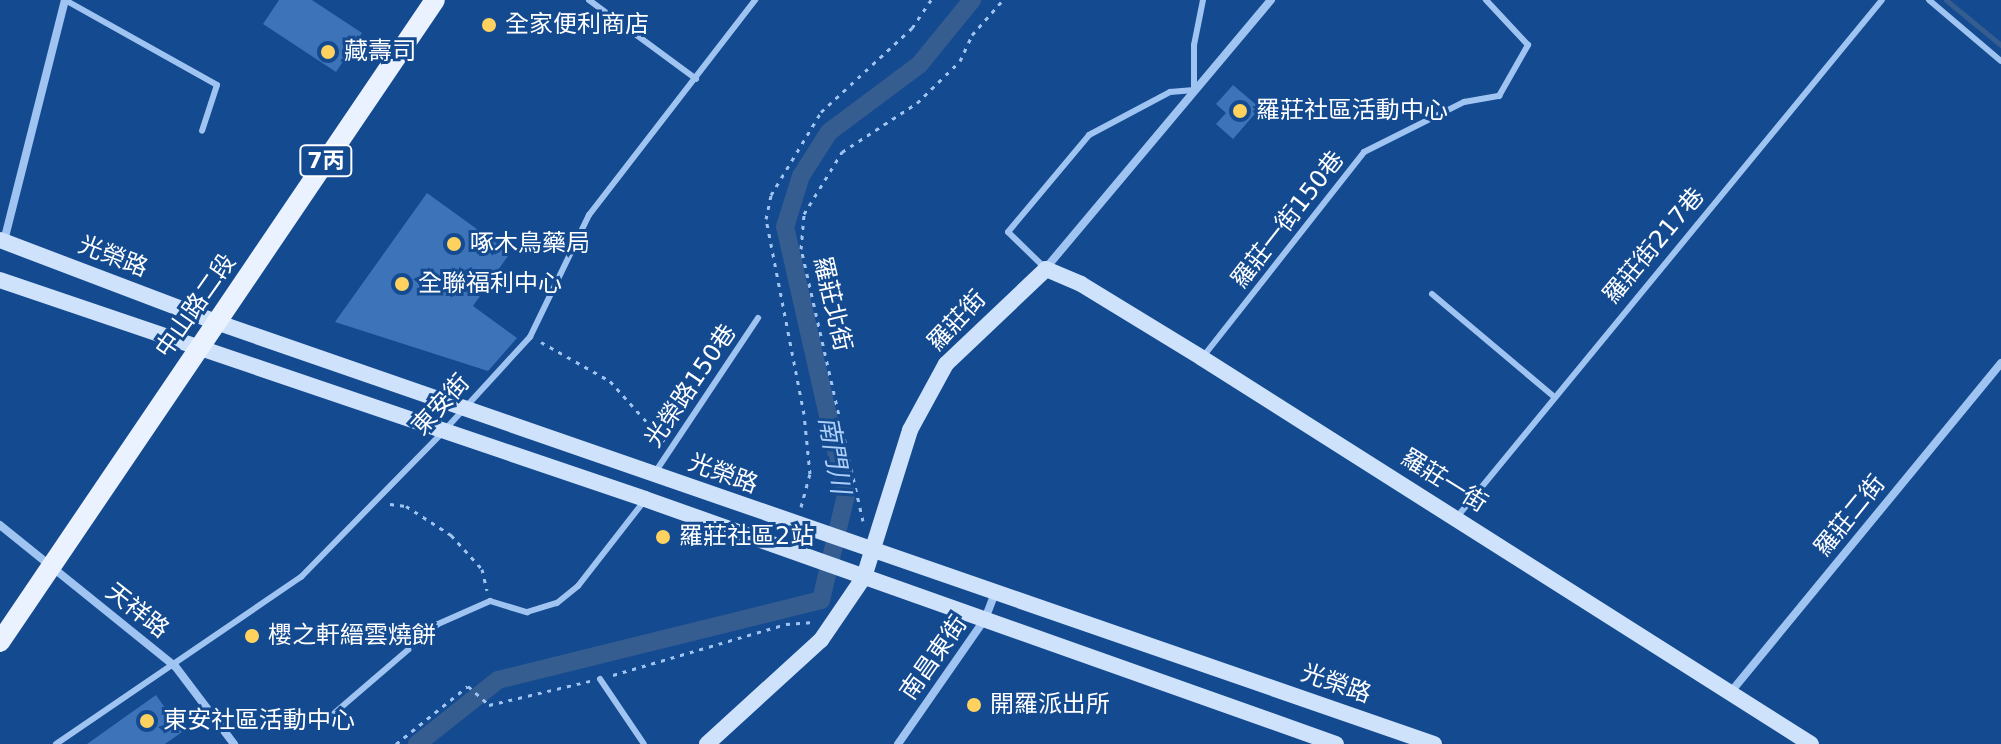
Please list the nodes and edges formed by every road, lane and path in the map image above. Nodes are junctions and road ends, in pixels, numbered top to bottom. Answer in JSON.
{"nodes":[{"id":1,"x":65,"y":0,"type":"edge"},
{"id":2,"x":435,"y":0,"type":"edge"},
{"id":3,"x":589,"y":0,"type":"edge"},
{"id":4,"x":755,"y":0,"type":"edge"},
{"id":5,"x":931,"y":0,"type":"edge"},
{"id":6,"x":1003,"y":0,"type":"edge"},
{"id":7,"x":1203,"y":0,"type":"edge"},
{"id":8,"x":1271,"y":0,"type":"edge"},
{"id":9,"x":1486,"y":0,"type":"edge"},
{"id":10,"x":1882,"y":0,"type":"edge"},
{"id":11,"x":1929,"y":0,"type":"edge"},
{"id":12,"x":2001,"y":61,"type":"edge"},
{"id":13,"x":696,"y":79,"type":"junction"},
{"id":14,"x":1194,"y":90,"type":"junction"},
{"id":15,"x":202,"y":131,"type":"dead end"},
{"id":16,"x":2,"y":241,"type":"edge"},
{"id":17,"x":1046,"y":269,"type":"junction"},
{"id":18,"x":0,"y":280,"type":"edge"},
{"id":19,"x":1432,"y":294,"type":"dead end"},
{"id":20,"x":758,"y":318,"type":"dead end"},
{"id":21,"x":216,"y":322,"type":"junction"},
{"id":22,"x":530,"y":337,"type":"junction"},
{"id":23,"x":197,"y":348,"type":"junction"},
{"id":24,"x":1202,"y":358,"type":"junction"},
{"id":25,"x":2001,"y":363,"type":"edge"},
{"id":26,"x":1553,"y":396,"type":"junction"},
{"id":27,"x":461,"y":406,"type":"junction"},
{"id":28,"x":441,"y":434,"type":"junction"},
{"id":29,"x":670,"y":449,"type":"junction"},
{"id":30,"x":653,"y":474,"type":"junction"},
{"id":31,"x":645,"y":499,"type":"junction"},
{"id":32,"x":376,"y":502,"type":"junction"},
{"id":33,"x":1457,"y":517,"type":"junction"},
{"id":34,"x":0,"y":525,"type":"edge"},
{"id":35,"x":796,"y":525,"type":"junction"},
{"id":36,"x":870,"y":551,"type":"junction"},
{"id":37,"x":50,"y":568,"type":"junction"},
{"id":38,"x":864,"y":577,"type":"junction"},
{"id":39,"x":996,"y":591,"type":"junction"},
{"id":40,"x":490,"y":601,"type":"junction"},
{"id":41,"x":985,"y":619,"type":"junction"},
{"id":42,"x":835,"y":620,"type":"junction"},
{"id":43,"x":0,"y":642,"type":"edge"},
{"id":44,"x":175,"y":666,"type":"junction"},
{"id":45,"x":600,"y":679,"type":"junction"},
{"id":46,"x":1729,"y":694,"type":"junction"},
{"id":47,"x":324,"y":722,"type":"dead end"},
{"id":48,"x":56,"y":744,"type":"edge"},
{"id":49,"x":234,"y":744,"type":"edge"},
{"id":50,"x":396,"y":744,"type":"edge"},
{"id":51,"x":644,"y":744,"type":"edge"},
{"id":52,"x":707,"y":744,"type":"edge"},
{"id":53,"x":898,"y":744,"type":"edge"},
{"id":54,"x":1333,"y":744,"type":"edge"},
{"id":55,"x":1434,"y":744,"type":"edge"},
{"id":56,"x":1811,"y":744,"type":"edge"}],
"edges":[{"from":1,"to":15,"type":"lane"},
{"from":1,"to":16,"type":"street"},
{"from":2,"to":21,"type":"main road","name":"中山路二段","number":"7丙"},
{"from":3,"to":13,"type":"lane"},
{"from":4,"to":13,"type":"lane","name":"東安街"},
{"from":5,"to":35,"type":"path"},
{"from":6,"to":36,"type":"path","name":"羅莊北街"},
{"from":7,"to":14,"type":"lane"},
{"from":8,"to":14,"type":"street","name":"羅莊街"},
{"from":9,"to":24,"type":"lane","name":"羅莊一街150巷"},
{"from":10,"to":26,"type":"lane","name":"羅莊街217巷"},
{"from":11,"to":12,"type":"lane"},
{"from":13,"to":22,"type":"lane","name":"東安街"},
{"from":14,"to":17,"type":"street","name":"羅莊街"},
{"from":14,"to":17,"type":"lane"},
{"from":16,"to":21,"type":"street","name":"光榮路"},
{"from":17,"to":24,"type":"street","name":"羅莊一街"},
{"from":17,"to":36,"type":"street","name":"羅莊街"},
{"from":18,"to":23,"type":"street","name":"光榮路"},
{"from":19,"to":26,"type":"lane"},
{"from":20,"to":29,"type":"lane","name":"光榮路150巷"},
{"from":21,"to":23,"type":"main road","name":"中山路二段","number":"7丙"},
{"from":21,"to":27,"type":"street","name":"光榮路"},
{"from":22,"to":27,"type":"lane","name":"東安街"},
{"from":22,"to":29,"type":"path"},
{"from":23,"to":28,"type":"street","name":"光榮路"},
{"from":23,"to":37,"type":"main road","name":"中山路二段","number":"7丙"},
{"from":24,"to":33,"type":"street","name":"羅莊一街"},
{"from":25,"to":46,"type":"street","name":"羅莊二街"},
{"from":26,"to":33,"type":"lane","name":"羅莊街217巷"},
{"from":27,"to":28,"type":"lane","name":"東安街"},
{"from":27,"to":30,"type":"street","name":"光榮路"},
{"from":28,"to":31,"type":"street","name":"光榮路"},
{"from":28,"to":32,"type":"lane","name":"東安街"},
{"from":29,"to":30,"type":"lane","name":"光榮路150巷"},
{"from":30,"to":35,"type":"street","name":"光榮路"},
{"from":31,"to":38,"type":"street","name":"光榮路"},
{"from":31,"to":40,"type":"lane"},
{"from":32,"to":40,"type":"path"},
{"from":32,"to":44,"type":"lane","name":"東安街"},
{"from":33,"to":46,"type":"street","name":"羅莊一街"},
{"from":34,"to":37,"type":"street","name":"天祥路"},
{"from":35,"to":36,"type":"street","name":"光榮路"},
{"from":36,"to":38,"type":"street","name":"羅莊街"},
{"from":36,"to":39,"type":"street","name":"光榮路"},
{"from":37,"to":43,"type":"main road","name":"中山路二段","number":"7丙"},
{"from":37,"to":44,"type":"street","name":"天祥路"},
{"from":38,"to":41,"type":"street","name":"光榮路"},
{"from":38,"to":42,"type":"street","name":"羅莊街"},
{"from":39,"to":41,"type":"street","name":"南昌東街"},
{"from":39,"to":55,"type":"street","name":"光榮路"},
{"from":40,"to":47,"type":"lane"},
{"from":41,"to":53,"type":"street","name":"南昌東街"},
{"from":41,"to":54,"type":"street","name":"光榮路"},
{"from":42,"to":45,"type":"path"},
{"from":42,"to":52,"type":"street","name":"羅莊街"},
{"from":44,"to":48,"type":"lane","name":"東安街"},
{"from":44,"to":49,"type":"street","name":"天祥路"},
{"from":45,"to":50,"type":"path"},
{"from":45,"to":51,"type":"lane"},
{"from":46,"to":56,"type":"street","name":"羅莊一街"}]}
